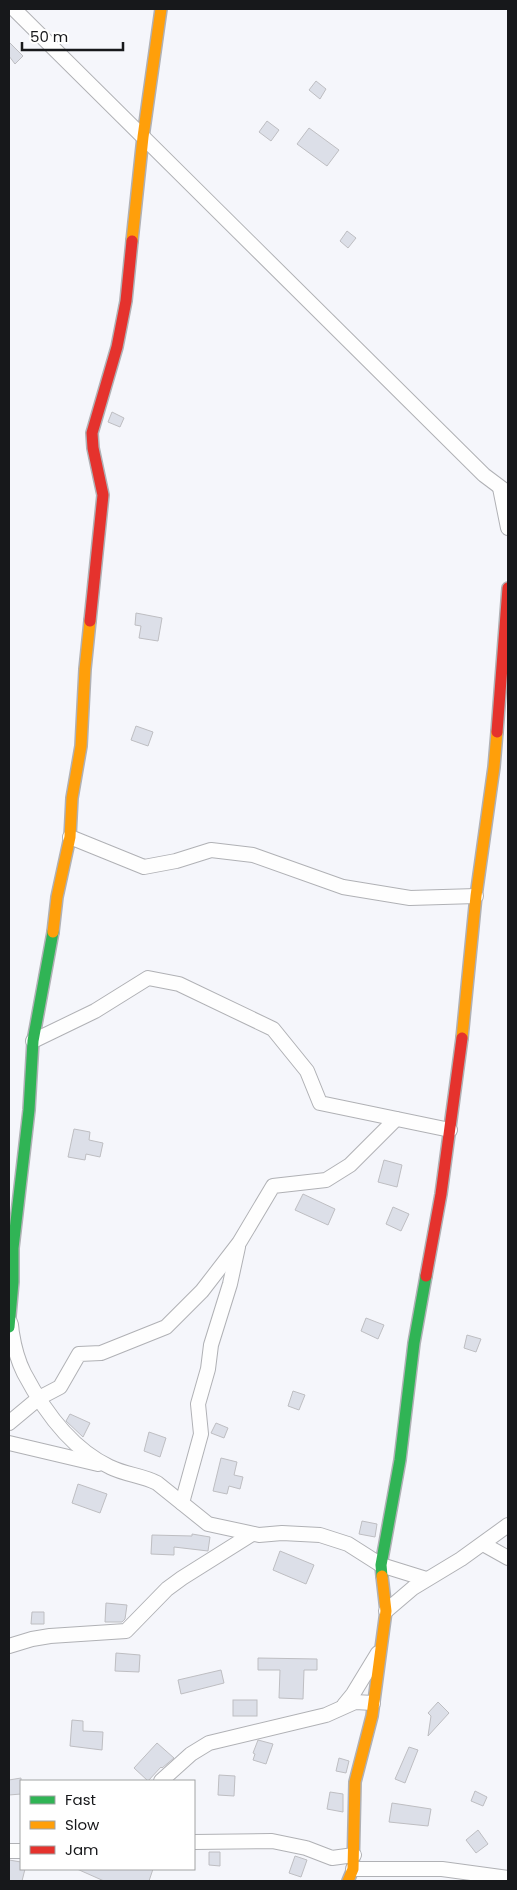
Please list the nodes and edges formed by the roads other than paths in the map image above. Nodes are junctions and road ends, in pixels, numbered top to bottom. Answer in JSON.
{"nodes":[{"id":1,"x":14,"y":9,"type":"edge"},
{"id":2,"x":161,"y":9,"type":"edge"},
{"id":3,"x":143,"y":137,"type":"junction"},
{"id":4,"x":504,"y":490,"type":"edge"},
{"id":5,"x":508,"y":528,"type":"edge"},
{"id":6,"x":508,"y":588,"type":"edge"},
{"id":7,"x":70,"y":837,"type":"junction"},
{"id":8,"x":476,"y":896,"type":"junction"},
{"id":9,"x":33,"y":1041,"type":"junction"},
{"id":10,"x":396,"y":1119,"type":"junction"},
{"id":11,"x":450,"y":1130,"type":"junction"},
{"id":12,"x":239,"y":1243,"type":"junction"},
{"id":13,"x":9,"y":1324,"type":"edge"},
{"id":14,"x":39,"y":1398,"type":"junction"},
{"id":15,"x":9,"y":1423,"type":"edge"},
{"id":16,"x":9,"y":1443,"type":"edge"},
{"id":17,"x":110,"y":1468,"type":"junction"},
{"id":18,"x":182,"y":1503,"type":"junction"},
{"id":19,"x":508,"y":1526,"type":"edge"},
{"id":20,"x":252,"y":1534,"type":"junction"},
{"id":21,"x":484,"y":1544,"type":"junction"},
{"id":22,"x":508,"y":1558,"type":"edge"},
{"id":23,"x":381,"y":1565,"type":"junction"},
{"id":24,"x":426,"y":1579,"type":"junction"},
{"id":25,"x":386,"y":1611,"type":"junction"},
{"id":26,"x":382,"y":1645,"type":"junction"},
{"id":27,"x":9,"y":1646,"type":"edge"},
{"id":28,"x":373,"y":1703,"type":"junction"},
{"id":29,"x":344,"y":1705,"type":"junction"},
{"id":30,"x":162,"y":1780,"type":"edge"},
{"id":31,"x":195,"y":1842,"type":"edge"},
{"id":32,"x":354,"y":1855,"type":"junction"},
{"id":33,"x":351,"y":1875,"type":"edge"},
{"id":34,"x":508,"y":1878,"type":"edge"}],
"edges":[{"from":1,"to":3,"type":"street"},
{"from":2,"to":3,"type":"street"},
{"from":3,"to":4,"type":"street"},
{"from":3,"to":7,"type":"street"},
{"from":4,"to":5,"type":"street"},
{"from":6,"to":8,"type":"street"},
{"from":7,"to":8,"type":"street"},
{"from":7,"to":9,"type":"street"},
{"from":8,"to":11,"type":"street"},
{"from":9,"to":10,"type":"street"},
{"from":9,"to":13,"type":"street"},
{"from":10,"to":11,"type":"street"},
{"from":10,"to":12,"type":"street"},
{"from":11,"to":23,"type":"street"},
{"from":12,"to":14,"type":"street"},
{"from":12,"to":18,"type":"street"},
{"from":13,"to":14,"type":"street"},
{"from":14,"to":15,"type":"street"},
{"from":14,"to":17,"type":"street"},
{"from":16,"to":17,"type":"street"},
{"from":17,"to":18,"type":"street"},
{"from":18,"to":20,"type":"street"},
{"from":19,"to":21,"type":"street"},
{"from":20,"to":23,"type":"street"},
{"from":20,"to":27,"type":"street"},
{"from":21,"to":22,"type":"street"},
{"from":21,"to":24,"type":"street"},
{"from":23,"to":24,"type":"street"},
{"from":23,"to":25,"type":"street"},
{"from":24,"to":25,"type":"street"},
{"from":25,"to":26,"type":"street"},
{"from":26,"to":28,"type":"street"},
{"from":26,"to":29,"type":"street"},
{"from":28,"to":29,"type":"street"},
{"from":28,"to":32,"type":"street"},
{"from":29,"to":30,"type":"street"},
{"from":31,"to":32,"type":"street"},
{"from":32,"to":33,"type":"street"},
{"from":33,"to":34,"type":"street"}]}
